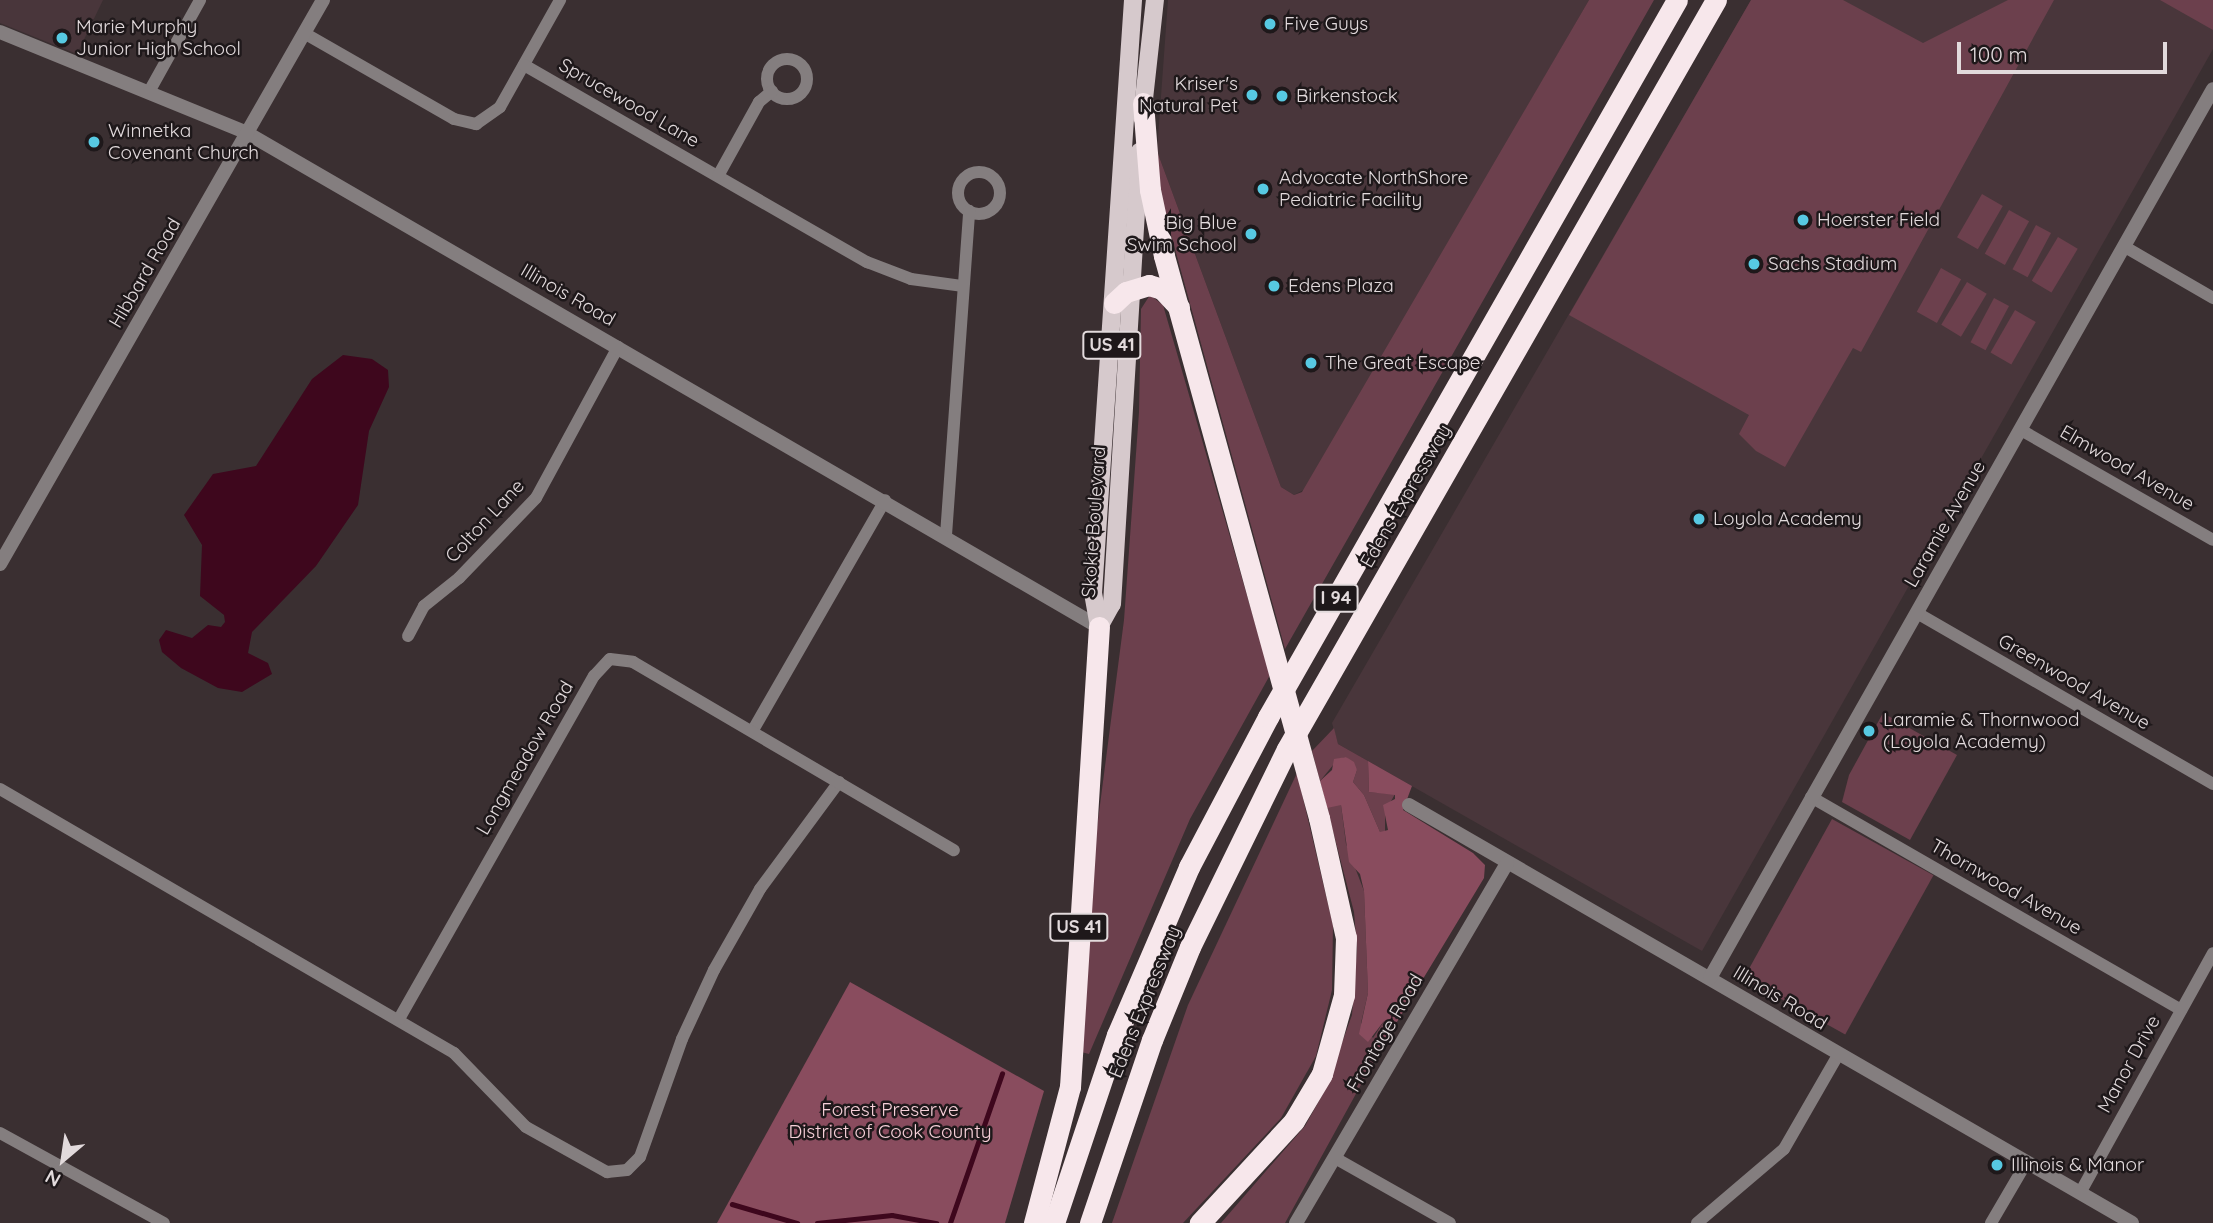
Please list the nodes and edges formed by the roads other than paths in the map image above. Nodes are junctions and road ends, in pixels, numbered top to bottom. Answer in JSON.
{"nodes":[{"id":1,"x":200,"y":0,"type":"edge"},
{"id":2,"x":323,"y":0,"type":"edge"},
{"id":3,"x":560,"y":0,"type":"edge"},
{"id":4,"x":1133,"y":0,"type":"edge"},
{"id":5,"x":1155,"y":0,"type":"edge"},
{"id":6,"x":1677,"y":0,"type":"edge"},
{"id":7,"x":1716,"y":0,"type":"edge"},
{"id":8,"x":0,"y":32,"type":"edge"},
{"id":9,"x":304,"y":33,"type":"junction"},
{"id":10,"x":524,"y":65,"type":"junction"},
{"id":11,"x":2213,"y":89,"type":"edge"},
{"id":12,"x":149,"y":90,"type":"junction"},
{"id":13,"x":772,"y":91,"type":"dead end"},
{"id":14,"x":1143,"y":103,"type":"junction"},
{"id":15,"x":247,"y":133,"type":"junction"},
{"id":16,"x":718,"y":176,"type":"junction"},
{"id":17,"x":970,"y":211,"type":"dead end"},
{"id":18,"x":2125,"y":247,"type":"junction"},
{"id":19,"x":961,"y":286,"type":"junction"},
{"id":20,"x":1123,"y":296,"type":"junction"},
{"id":21,"x":2213,"y":298,"type":"edge"},
{"id":22,"x":1180,"y":309,"type":"junction"},
{"id":23,"x":618,"y":347,"type":"junction"},
{"id":24,"x":2021,"y":430,"type":"junction"},
{"id":25,"x":885,"y":500,"type":"junction"},
{"id":26,"x":946,"y":535,"type":"junction"},
{"id":27,"x":2213,"y":540,"type":"edge"},
{"id":28,"x":0,"y":564,"type":"edge"},
{"id":29,"x":1917,"y":613,"type":"junction"},
{"id":30,"x":1099,"y":627,"type":"junction"},
{"id":31,"x":408,"y":636,"type":"dead end"},
{"id":32,"x":753,"y":730,"type":"junction"},
{"id":33,"x":839,"y":782,"type":"junction"},
{"id":34,"x":2213,"y":784,"type":"edge"},
{"id":35,"x":0,"y":789,"type":"edge"},
{"id":36,"x":1811,"y":797,"type":"junction"},
{"id":37,"x":1409,"y":805,"type":"dead end"},
{"id":38,"x":954,"y":850,"type":"dead end"},
{"id":39,"x":1507,"y":863,"type":"junction"},
{"id":40,"x":2213,"y":953,"type":"edge"},
{"id":41,"x":1710,"y":978,"type":"junction"},
{"id":42,"x":2181,"y":1010,"type":"junction"},
{"id":43,"x":399,"y":1019,"type":"junction"},
{"id":44,"x":1838,"y":1055,"type":"junction"},
{"id":45,"x":0,"y":1133,"type":"edge"},
{"id":46,"x":1335,"y":1158,"type":"junction"},
{"id":47,"x":2026,"y":1163,"type":"junction"},
{"id":48,"x":2080,"y":1193,"type":"junction"},
{"id":49,"x":164,"y":1223,"type":"edge"},
{"id":50,"x":1034,"y":1223,"type":"edge"},
{"id":51,"x":1054,"y":1223,"type":"edge"},
{"id":52,"x":1090,"y":1223,"type":"edge"},
{"id":53,"x":1200,"y":1223,"type":"edge"},
{"id":54,"x":1296,"y":1223,"type":"edge"},
{"id":55,"x":1450,"y":1223,"type":"edge"},
{"id":56,"x":1697,"y":1223,"type":"edge"},
{"id":57,"x":1991,"y":1223,"type":"edge"},
{"id":58,"x":2132,"y":1223,"type":"edge"}],
"edges":[{"from":1,"to":12,"type":"street"},
{"from":2,"to":9,"type":"street","name":"Hibbard Road"},
{"from":3,"to":10,"type":"street"},
{"from":4,"to":20,"type":"main road","name":"Skokie Boulevard","number":"US 41"},
{"from":5,"to":14,"type":"main road","name":"Skokie Boulevard","number":"US 41"},
{"from":6,"to":51,"type":"highway","name":"Edens Expressway","number":"I 94"},
{"from":7,"to":52,"type":"highway","name":"Edens Expressway","number":"I 94"},
{"from":8,"to":12,"type":"street","name":"Illinois Road"},
{"from":9,"to":10,"type":"street"},
{"from":9,"to":15,"type":"street","name":"Hibbard Road"},
{"from":10,"to":16,"type":"street","name":"Sprucewood Lane"},
{"from":11,"to":18,"type":"street","name":"Laramie Avenue"},
{"from":12,"to":15,"type":"street","name":"Illinois Road"},
{"from":13,"to":16,"type":"street"},
{"from":14,"to":20,"type":"main road","name":"Skokie Boulevard","number":"US 41"},
{"from":14,"to":22,"type":"highway","number":"US 41"},
{"from":15,"to":23,"type":"street","name":"Illinois Road"},
{"from":15,"to":28,"type":"street","name":"Hibbard Road"},
{"from":16,"to":19,"type":"street","name":"Sprucewood Lane"},
{"from":17,"to":19,"type":"street"},
{"from":18,"to":21,"type":"street"},
{"from":18,"to":24,"type":"street","name":"Laramie Avenue"},
{"from":19,"to":26,"type":"street"},
{"from":20,"to":22,"type":"highway"},
{"from":20,"to":30,"type":"main road","name":"Skokie Boulevard","number":"US 41"},
{"from":22,"to":53,"type":"highway","number":"US 41"},
{"from":23,"to":25,"type":"street","name":"Illinois Road"},
{"from":23,"to":31,"type":"street","name":"Colton Lane"},
{"from":24,"to":27,"type":"street","name":"Elmwood Avenue"},
{"from":24,"to":29,"type":"street","name":"Laramie Avenue"},
{"from":25,"to":26,"type":"street","name":"Illinois Road"},
{"from":25,"to":32,"type":"street"},
{"from":26,"to":30,"type":"street","name":"Illinois Road"},
{"from":29,"to":34,"type":"street","name":"Greenwood Avenue"},
{"from":29,"to":36,"type":"street","name":"Laramie Avenue"},
{"from":30,"to":50,"type":"highway","number":"US 41"},
{"from":32,"to":33,"type":"street","name":"Longmeadow Road"},
{"from":32,"to":43,"type":"street","name":"Longmeadow Road"},
{"from":33,"to":38,"type":"street","name":"Longmeadow Road"},
{"from":33,"to":43,"type":"street"},
{"from":35,"to":43,"type":"street"},
{"from":36,"to":41,"type":"street","name":"Laramie Avenue"},
{"from":36,"to":42,"type":"street","name":"Thornwood Avenue"},
{"from":37,"to":39,"type":"street","name":"Illinois Road"},
{"from":39,"to":41,"type":"street","name":"Illinois Road"},
{"from":39,"to":46,"type":"street","name":"Frontage Road"},
{"from":40,"to":42,"type":"street","name":"Manor Drive"},
{"from":41,"to":44,"type":"street","name":"Illinois Road"},
{"from":42,"to":48,"type":"street","name":"Manor Drive"},
{"from":44,"to":47,"type":"street","name":"Illinois Road"},
{"from":44,"to":56,"type":"street"},
{"from":45,"to":49,"type":"street"},
{"from":46,"to":54,"type":"street","name":"Frontage Road"},
{"from":46,"to":55,"type":"street"},
{"from":47,"to":48,"type":"street","name":"Illinois Road"},
{"from":47,"to":57,"type":"street"},
{"from":48,"to":58,"type":"street","name":"Illinois Road"}]}
